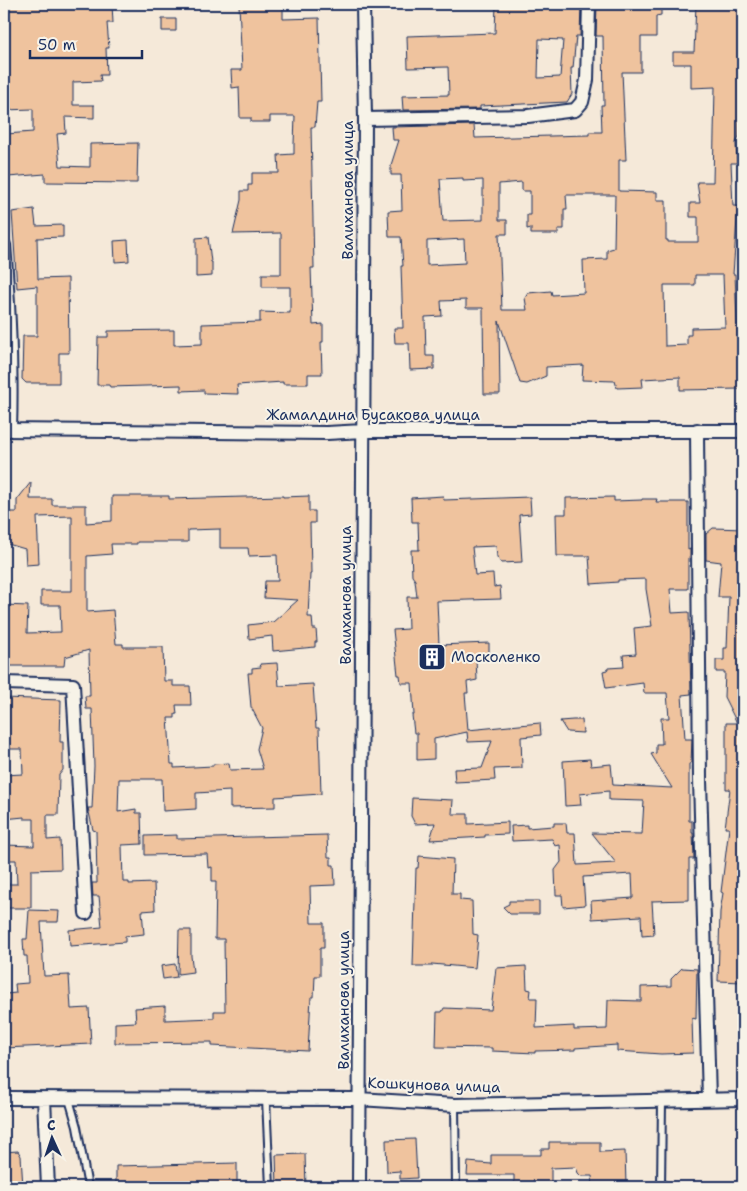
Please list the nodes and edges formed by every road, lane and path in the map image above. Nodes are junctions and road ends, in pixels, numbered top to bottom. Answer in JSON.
{"nodes":[{"id":1,"x":363,"y":4,"type":"edge"},
{"id":2,"x":589,"y":4,"type":"edge"},
{"id":3,"x":365,"y":120,"type":"junction"},
{"id":4,"x":4,"y":245,"type":"edge"},
{"id":5,"x":7,"y":430,"type":"edge"},
{"id":6,"x":697,"y":430,"type":"junction"},
{"id":7,"x":363,"y":431,"type":"junction"},
{"id":8,"x":743,"y":431,"type":"edge"},
{"id":9,"x":4,"y":683,"type":"edge"},
{"id":10,"x":86,"y":913,"type":"dead end"},
{"id":11,"x":4,"y":1098,"type":"edge"},
{"id":12,"x":44,"y":1099,"type":"junction"},
{"id":13,"x":69,"y":1099,"type":"junction"},
{"id":14,"x":266,"y":1099,"type":"junction"},
{"id":15,"x":360,"y":1099,"type":"junction"},
{"id":16,"x":709,"y":1099,"type":"junction"},
{"id":17,"x":743,"y":1099,"type":"edge"},
{"id":18,"x":662,"y":1101,"type":"junction"},
{"id":19,"x":455,"y":1105,"type":"junction"},
{"id":20,"x":48,"y":1187,"type":"edge"},
{"id":21,"x":88,"y":1187,"type":"edge"},
{"id":22,"x":270,"y":1187,"type":"edge"},
{"id":23,"x":359,"y":1187,"type":"edge"},
{"id":24,"x":456,"y":1187,"type":"edge"},
{"id":25,"x":661,"y":1187,"type":"edge"}],
"edges":[{"from":1,"to":3,"type":"street","name":"Валиханова улица"},
{"from":2,"to":3,"type":"street"},
{"from":3,"to":7,"type":"street","name":"Валиханова улица"},
{"from":4,"to":5,"type":"street"},
{"from":5,"to":7,"type":"street","name":"Жамалдина Бусакова улица"},
{"from":6,"to":7,"type":"street","name":"Жамалдина Бусакова улица"},
{"from":6,"to":8,"type":"street","name":"Жамалдина Бусакова улица"},
{"from":6,"to":16,"type":"street"},
{"from":7,"to":15,"type":"street","name":"Валиханова улица"},
{"from":9,"to":10,"type":"street"},
{"from":11,"to":12,"type":"street","name":"Кошкунова улица"},
{"from":12,"to":13,"type":"street","name":"Кошкунова улица"},
{"from":12,"to":20,"type":"street"},
{"from":13,"to":14,"type":"street","name":"Кошкунова улица"},
{"from":13,"to":21,"type":"lane"},
{"from":14,"to":15,"type":"street","name":"Кошкунова улица"},
{"from":14,"to":22,"type":"lane"},
{"from":15,"to":19,"type":"street","name":"Кошкунова улица"},
{"from":15,"to":23,"type":"street","name":"Валиханова улица"},
{"from":16,"to":17,"type":"street","name":"Кошкунова улица"},
{"from":16,"to":18,"type":"street","name":"Кошкунова улица"},
{"from":18,"to":19,"type":"street","name":"Кошкунова улица"},
{"from":18,"to":25,"type":"lane"},
{"from":19,"to":24,"type":"lane"}]}
